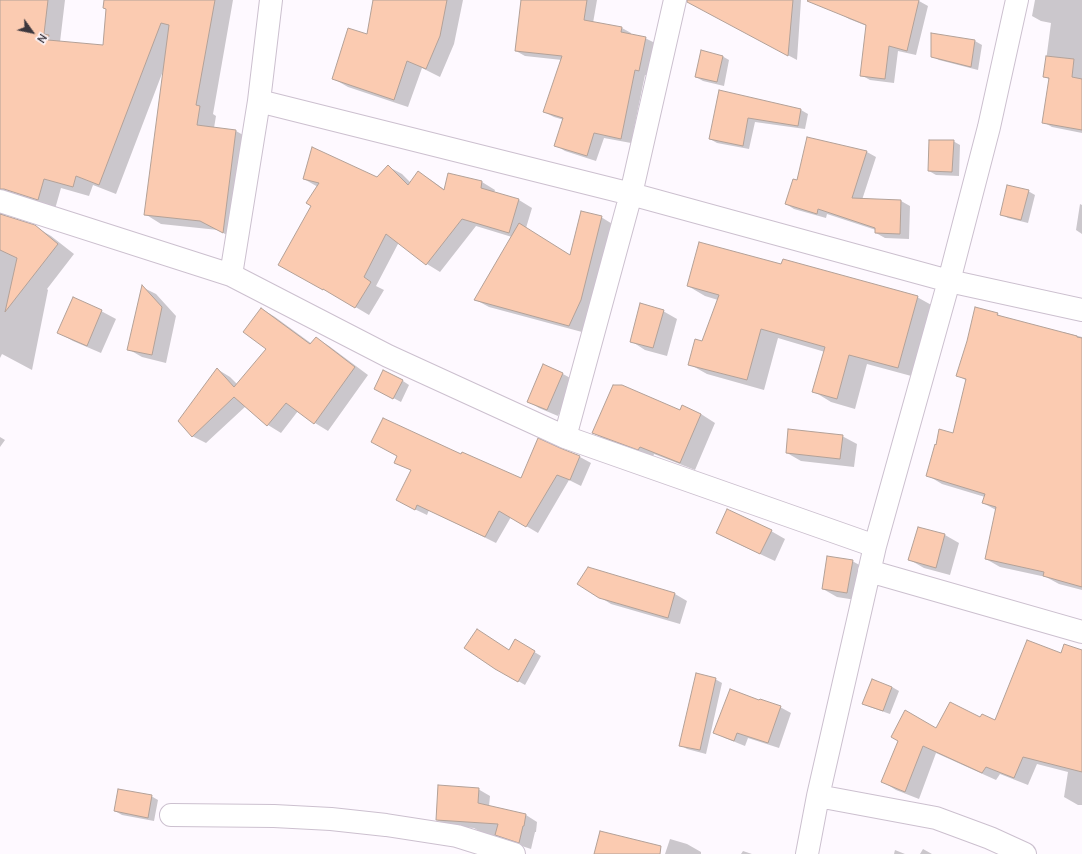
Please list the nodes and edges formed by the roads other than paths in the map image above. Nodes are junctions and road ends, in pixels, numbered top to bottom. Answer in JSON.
{"nodes":[{"id":1,"x":271,"y":0,"type":"edge"},
{"id":2,"x":675,"y":0,"type":"edge"},
{"id":3,"x":1017,"y":0,"type":"edge"},
{"id":4,"x":259,"y":101,"type":"junction"},
{"id":5,"x":631,"y":194,"type":"junction"},
{"id":6,"x":0,"y":200,"type":"edge"},
{"id":7,"x":231,"y":275,"type":"junction"},
{"id":8,"x":949,"y":281,"type":"junction"},
{"id":9,"x":1082,"y":310,"type":"edge"},
{"id":10,"x":565,"y":437,"type":"junction"},
{"id":11,"x":875,"y":546,"type":"junction"},
{"id":12,"x":869,"y":571,"type":"junction"},
{"id":13,"x":1082,"y":632,"type":"edge"},
{"id":14,"x":818,"y":796,"type":"junction"},
{"id":15,"x":171,"y":815,"type":"dead end"},
{"id":16,"x":514,"y":854,"type":"edge"},
{"id":17,"x":807,"y":854,"type":"edge"},
{"id":18,"x":1025,"y":854,"type":"edge"}],
"edges":[{"from":1,"to":4,"type":"street"},
{"from":2,"to":5,"type":"street"},
{"from":3,"to":8,"type":"street"},
{"from":4,"to":5,"type":"street"},
{"from":4,"to":7,"type":"street"},
{"from":5,"to":8,"type":"street"},
{"from":5,"to":10,"type":"street"},
{"from":6,"to":7,"type":"street"},
{"from":7,"to":10,"type":"street"},
{"from":8,"to":9,"type":"street"},
{"from":8,"to":11,"type":"street"},
{"from":10,"to":11,"type":"street"},
{"from":11,"to":12,"type":"street"},
{"from":12,"to":13,"type":"street"},
{"from":12,"to":14,"type":"street"},
{"from":14,"to":17,"type":"street"},
{"from":14,"to":18,"type":"street"},
{"from":15,"to":16,"type":"street"}]}
